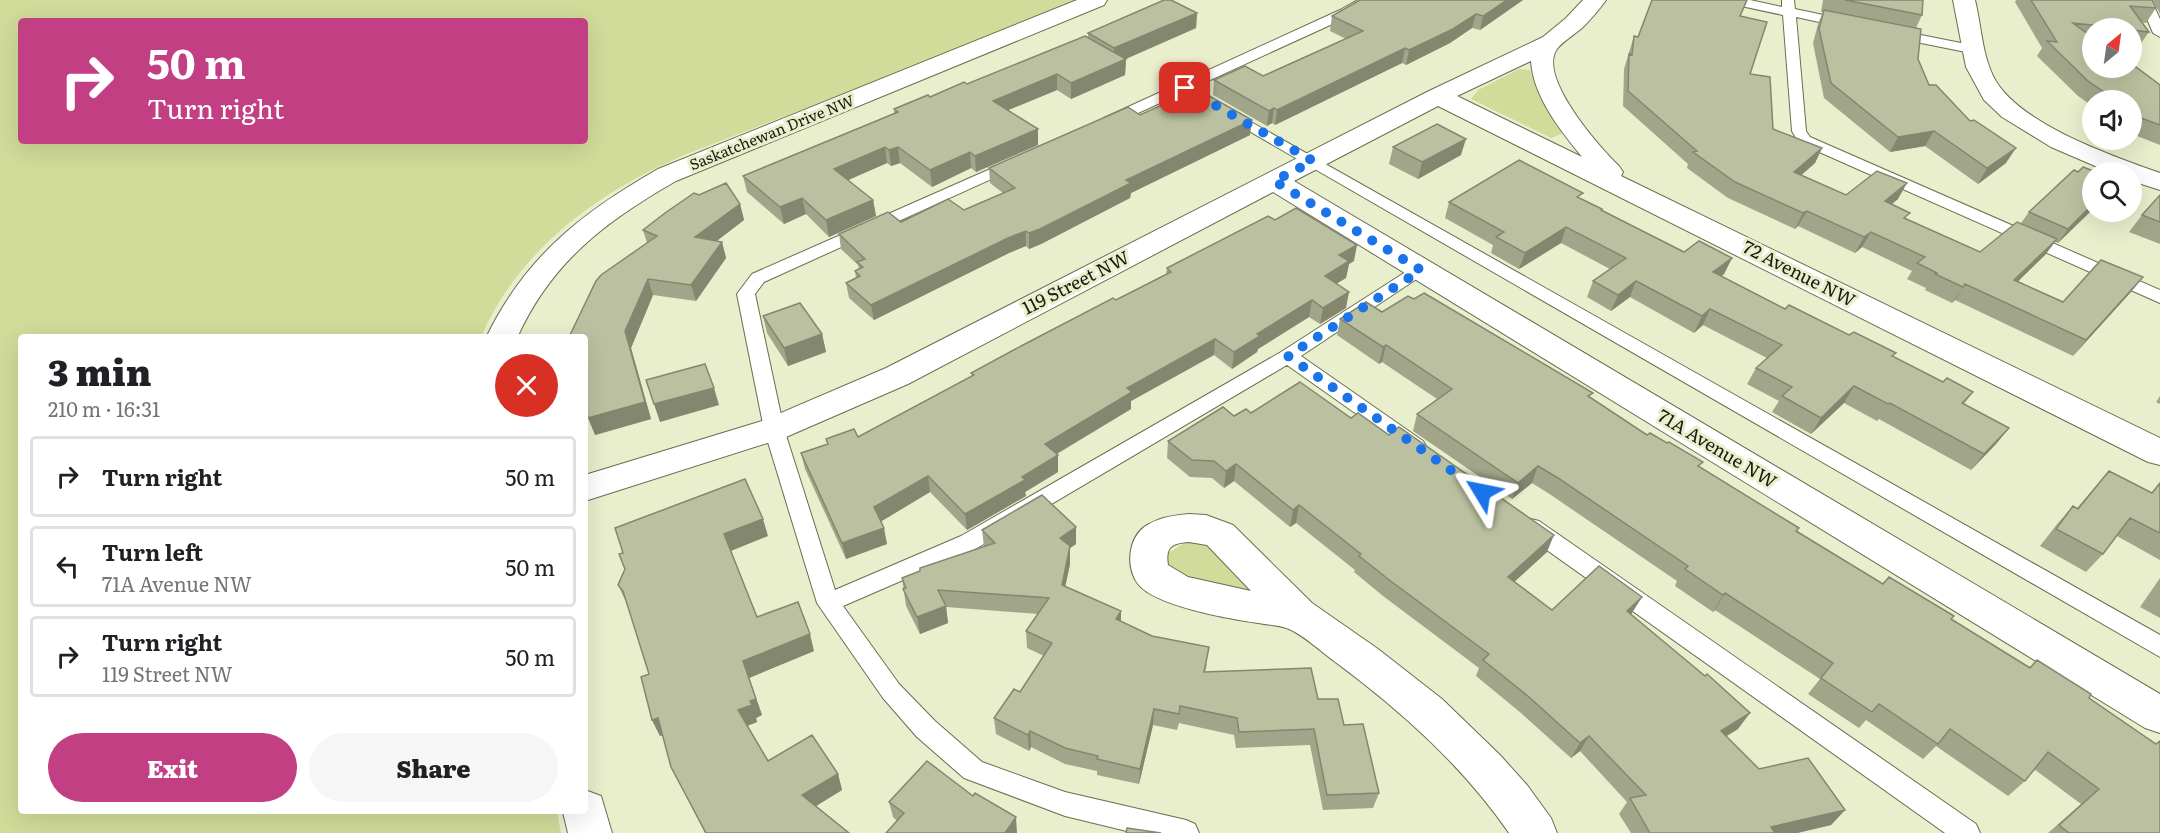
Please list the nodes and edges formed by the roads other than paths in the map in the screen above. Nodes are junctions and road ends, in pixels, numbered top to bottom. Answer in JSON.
{"nodes":[{"id":1,"x":1096,"y":0,"type":"edge"},
{"id":2,"x":1367,"y":0,"type":"edge"},
{"id":3,"x":1596,"y":0,"type":"edge"},
{"id":4,"x":1731,"y":0,"type":"edge"},
{"id":5,"x":1964,"y":0,"type":"edge"},
{"id":6,"x":2145,"y":0,"type":"edge"},
{"id":7,"x":1788,"y":6,"type":"edge"},
{"id":8,"x":1856,"y":26,"type":"edge"},
{"id":9,"x":1879,"y":31,"type":"edge"},
{"id":10,"x":2160,"y":33,"type":"edge"},
{"id":11,"x":1551,"y":42,"type":"junction"},
{"id":12,"x":1976,"y":50,"type":"junction"},
{"id":13,"x":1185,"y":88,"type":"junction"},
{"id":14,"x":1438,"y":96,"type":"junction"},
{"id":15,"x":1099,"y":126,"type":"edge"},
{"id":16,"x":1024,"y":159,"type":"edge"},
{"id":17,"x":1313,"y":161,"type":"junction"},
{"id":18,"x":1274,"y":181,"type":"junction"},
{"id":19,"x":2160,"y":182,"type":"edge"},
{"id":20,"x":1629,"y":189,"type":"junction"},
{"id":21,"x":1421,"y":270,"type":"junction"},
{"id":22,"x":2160,"y":297,"type":"edge"},
{"id":23,"x":503,"y":334,"type":"edge"},
{"id":24,"x":1288,"y":356,"type":"junction"},
{"id":25,"x":774,"y":429,"type":"junction"},
{"id":26,"x":2160,"y":453,"type":"edge"},
{"id":27,"x":1434,"y":458,"type":"edge"},
{"id":28,"x":588,"y":487,"type":"edge"},
{"id":29,"x":1511,"y":513,"type":"edge"},
{"id":30,"x":828,"y":603,"type":"junction"},
{"id":31,"x":1298,"y":614,"type":"dead end"},
{"id":32,"x":2160,"y":647,"type":"edge"},
{"id":33,"x":2160,"y":715,"type":"edge"},
{"id":34,"x":586,"y":814,"type":"edge"},
{"id":35,"x":590,"y":833,"type":"edge"},
{"id":36,"x":1186,"y":833,"type":"edge"},
{"id":37,"x":1535,"y":833,"type":"edge"},
{"id":38,"x":1967,"y":833,"type":"edge"}],
"edges":[{"from":1,"to":23,"type":"street","name":"Saskatchewan Drive NW"},
{"from":2,"to":13,"type":"lane"},
{"from":3,"to":11,"type":"street","name":"119 Street NW"},
{"from":4,"to":7,"type":"lane"},
{"from":5,"to":12,"type":"street"},
{"from":6,"to":10,"type":"lane"},
{"from":7,"to":8,"type":"lane"},
{"from":7,"to":22,"type":"lane"},
{"from":9,"to":12,"type":"lane"},
{"from":11,"to":14,"type":"street","name":"119 Street NW"},
{"from":11,"to":20,"type":"street"},
{"from":12,"to":19,"type":"street"},
{"from":13,"to":15,"type":"lane"},
{"from":13,"to":17,"type":"lane"},
{"from":14,"to":17,"type":"street","name":"119 Street NW"},
{"from":14,"to":20,"type":"street","name":"72 Avenue NW"},
{"from":16,"to":25,"type":"lane"},
{"from":17,"to":18,"type":"street","name":"119 Street NW"},
{"from":17,"to":32,"type":"lane"},
{"from":18,"to":21,"type":"street","name":"71A Avenue NW"},
{"from":18,"to":25,"type":"street","name":"119 Street NW"},
{"from":20,"to":26,"type":"street","name":"72 Avenue NW"},
{"from":21,"to":24,"type":"lane"},
{"from":21,"to":33,"type":"street","name":"71A Avenue NW"},
{"from":24,"to":27,"type":"lane"},
{"from":24,"to":30,"type":"lane"},
{"from":25,"to":28,"type":"street","name":"119 Street NW"},
{"from":25,"to":30,"type":"lane"},
{"from":29,"to":38,"type":"lane"},
{"from":30,"to":36,"type":"lane"},
{"from":31,"to":37,"type":"street"},
{"from":34,"to":35,"type":"street"}]}
